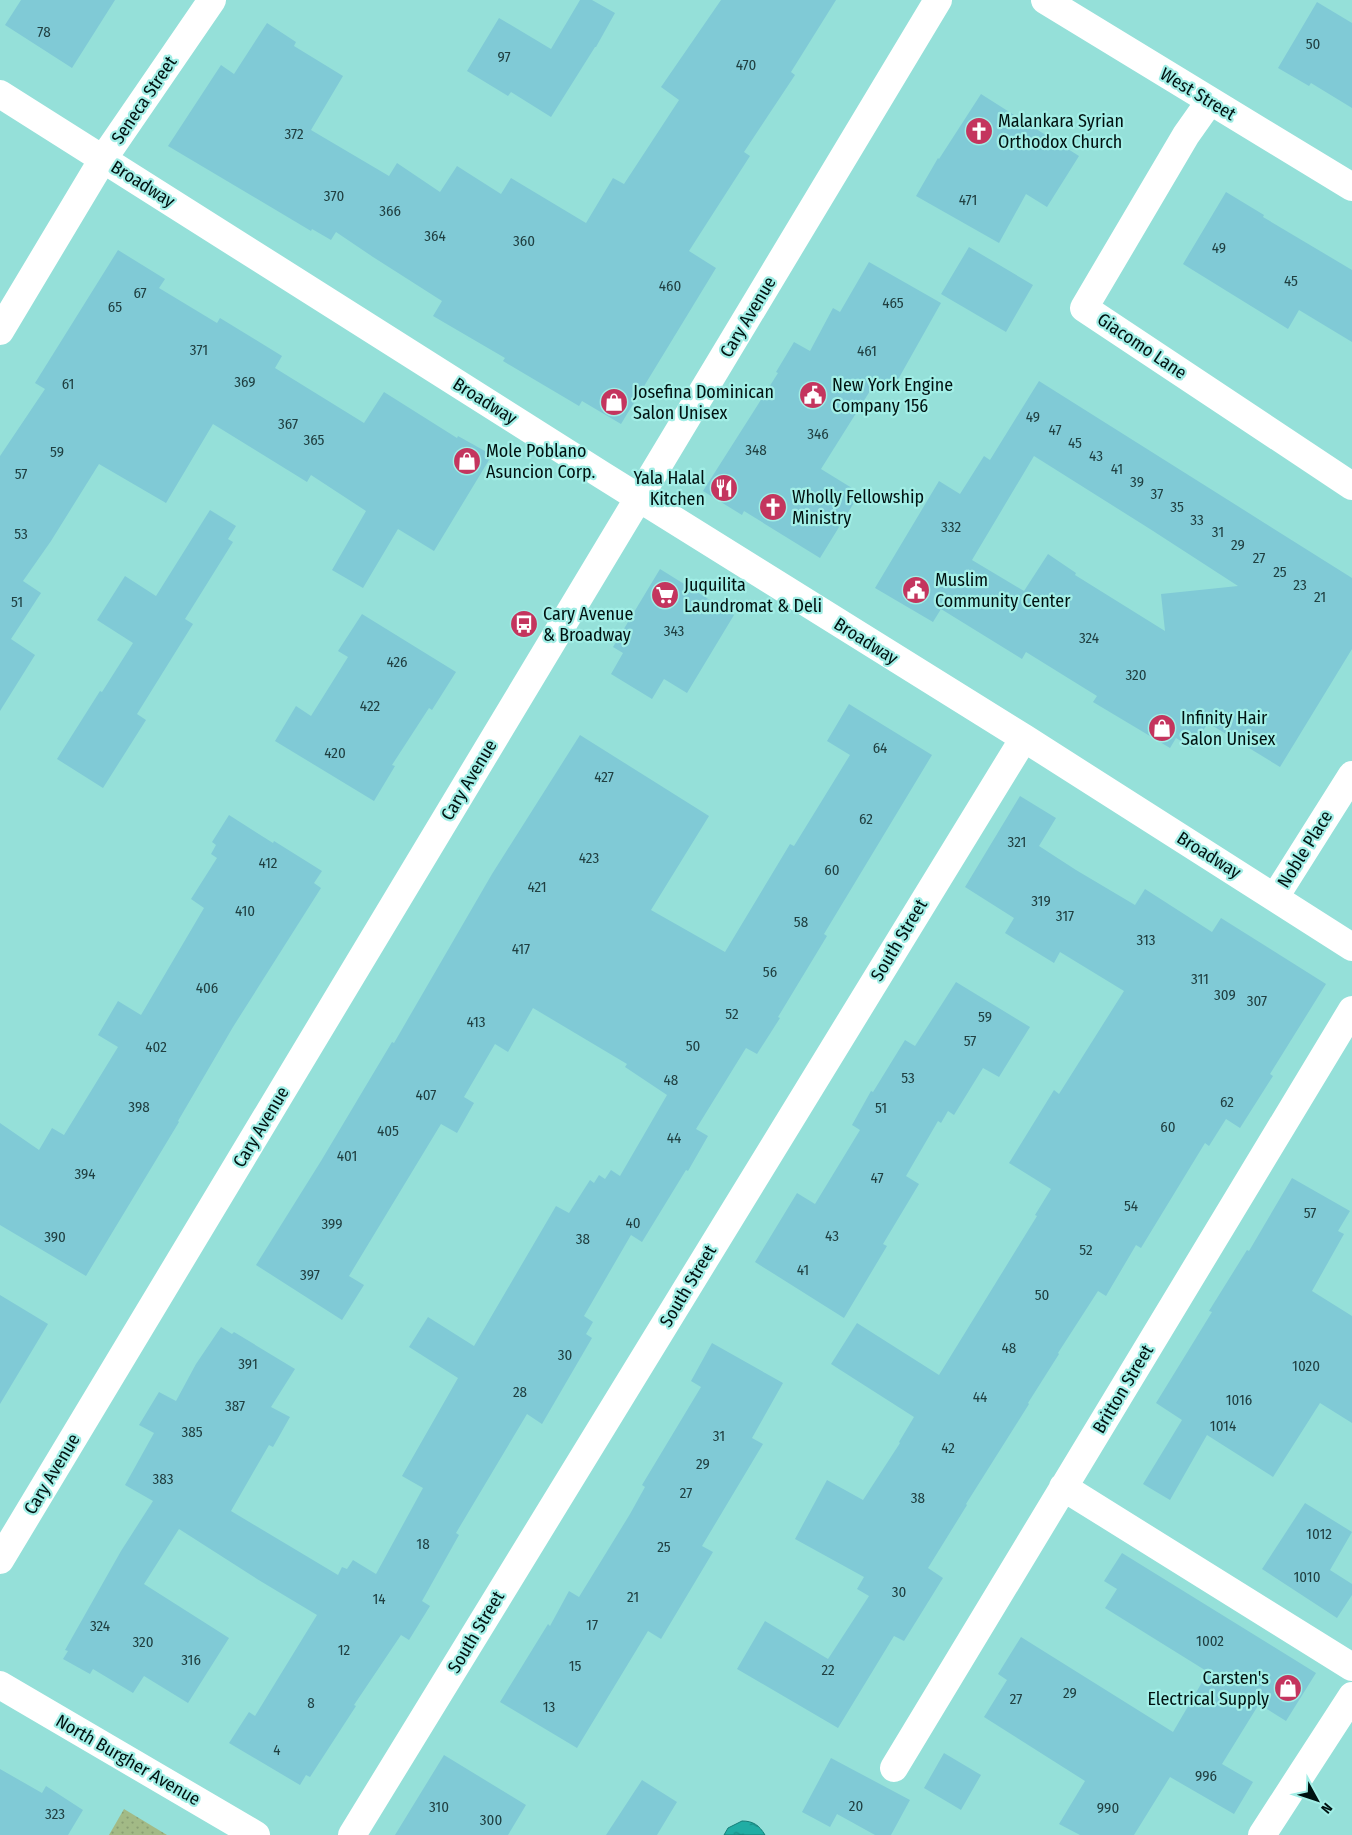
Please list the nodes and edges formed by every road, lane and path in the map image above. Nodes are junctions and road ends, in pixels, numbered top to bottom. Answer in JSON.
{"nodes":[{"id":1,"x":212,"y":0,"type":"edge"},
{"id":2,"x":938,"y":0,"type":"edge"},
{"id":3,"x":1045,"y":0,"type":"edge"},
{"id":4,"x":0,"y":94,"type":"edge"},
{"id":5,"x":1210,"y":101,"type":"junction"},
{"id":6,"x":103,"y":160,"type":"junction"},
{"id":7,"x":1352,"y":187,"type":"edge"},
{"id":8,"x":0,"y":331,"type":"edge"},
{"id":9,"x":1352,"y":486,"type":"edge"},
{"id":10,"x":639,"y":499,"type":"junction"},
{"id":11,"x":1024,"y":738,"type":"junction"},
{"id":12,"x":1352,"y":775,"type":"edge"},
{"id":13,"x":1275,"y":897,"type":"junction"},
{"id":14,"x":1352,"y":947,"type":"edge"},
{"id":15,"x":1352,"y":1010,"type":"edge"},
{"id":16,"x":1063,"y":1487,"type":"junction"},
{"id":17,"x":0,"y":1560,"type":"edge"},
{"id":18,"x":1352,"y":1667,"type":"edge"},
{"id":19,"x":0,"y":1686,"type":"edge"},
{"id":20,"x":1352,"y":1696,"type":"edge"},
{"id":21,"x":894,"y":1768,"type":"dead end"},
{"id":22,"x":256,"y":1835,"type":"edge"},
{"id":23,"x":352,"y":1835,"type":"edge"},
{"id":24,"x":1262,"y":1835,"type":"edge"}],
"edges":[{"from":1,"to":6,"type":"street","name":"Seneca Street"},
{"from":2,"to":10,"type":"street","name":"Cary Avenue"},
{"from":3,"to":5,"type":"street","name":"West Street"},
{"from":4,"to":6,"type":"street","name":"Broadway"},
{"from":5,"to":7,"type":"street","name":"West Street"},
{"from":5,"to":9,"type":"street","name":"Giacomo Lane"},
{"from":6,"to":8,"type":"street","name":"Seneca Street"},
{"from":6,"to":10,"type":"street","name":"Broadway"},
{"from":10,"to":11,"type":"street","name":"Broadway"},
{"from":10,"to":17,"type":"street","name":"Cary Avenue"},
{"from":11,"to":13,"type":"street","name":"Broadway"},
{"from":11,"to":23,"type":"street","name":"South Street"},
{"from":12,"to":13,"type":"street","name":"Noble Place"},
{"from":13,"to":14,"type":"street","name":"Broadway"},
{"from":15,"to":16,"type":"street","name":"Britton Street"},
{"from":16,"to":18,"type":"street"},
{"from":16,"to":21,"type":"street","name":"Britton Street"},
{"from":19,"to":22,"type":"street","name":"North Burgher Avenue"},
{"from":20,"to":24,"type":"street"}]}
